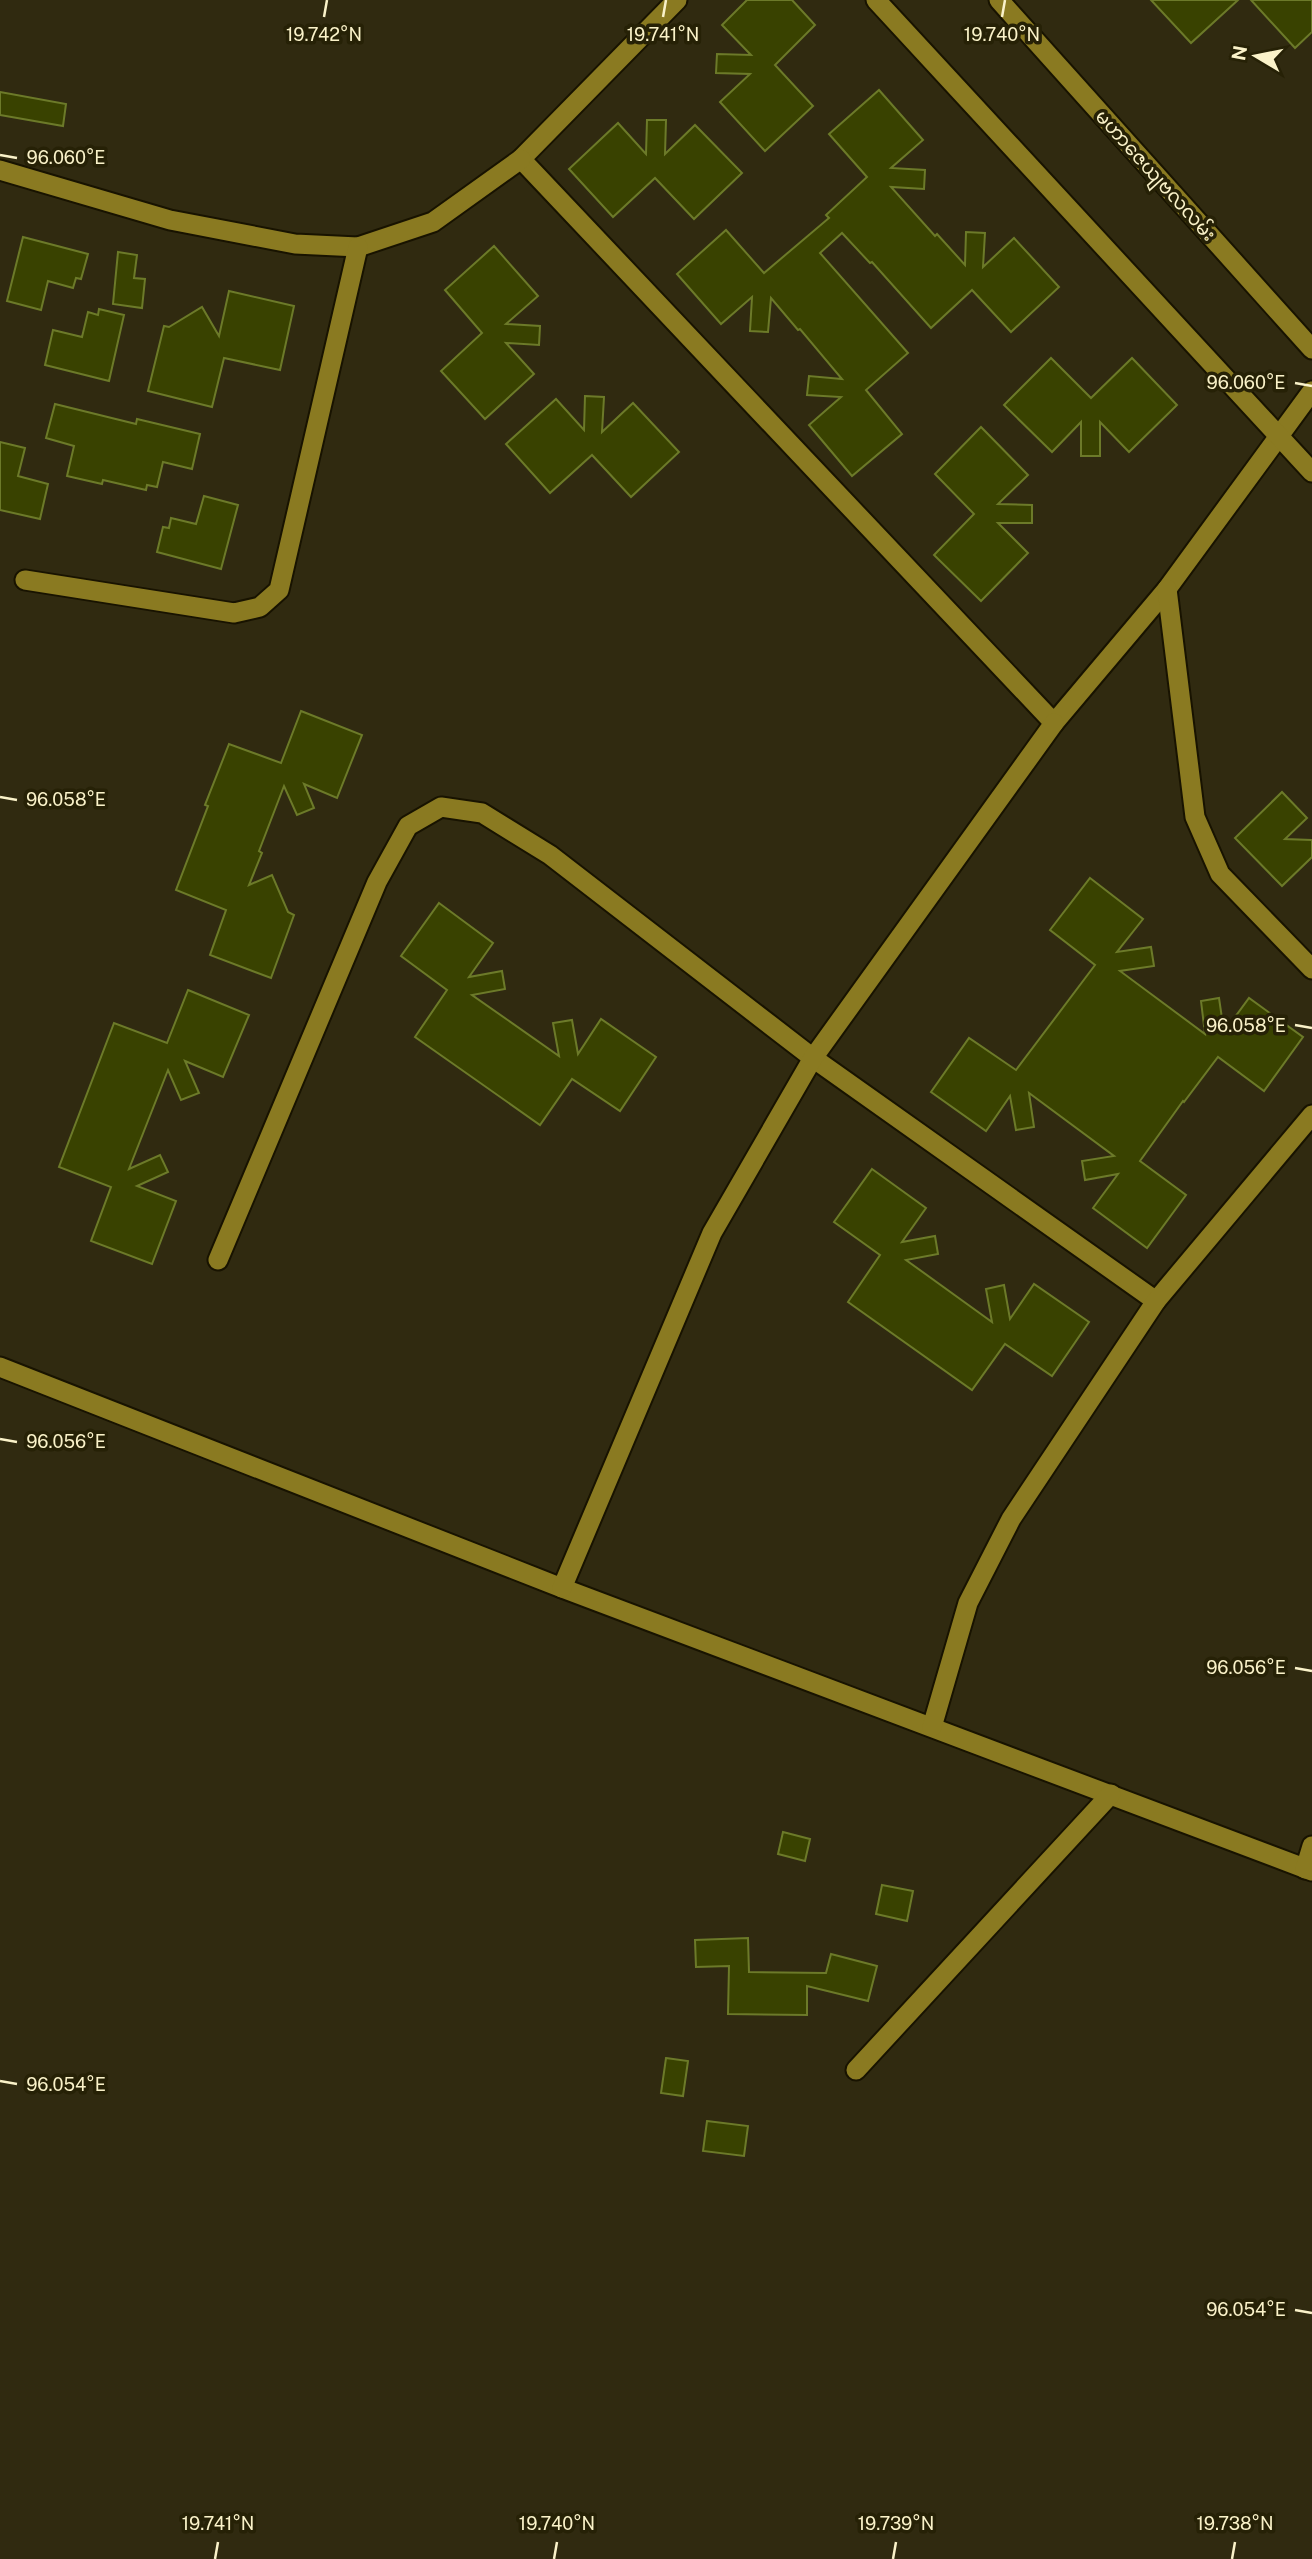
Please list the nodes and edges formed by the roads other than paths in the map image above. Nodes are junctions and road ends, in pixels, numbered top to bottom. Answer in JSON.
{"nodes":[{"id":1,"x":677,"y":0,"type":"edge"},
{"id":2,"x":876,"y":0,"type":"edge"},
{"id":3,"x":999,"y":0,"type":"edge"},
{"id":4,"x":521,"y":159,"type":"junction"},
{"id":5,"x":0,"y":170,"type":"edge"},
{"id":6,"x":358,"y":247,"type":"junction"},
{"id":7,"x":1312,"y":349,"type":"edge"},
{"id":8,"x":1312,"y":391,"type":"edge"},
{"id":9,"x":1278,"y":438,"type":"junction"},
{"id":10,"x":1312,"y":472,"type":"edge"},
{"id":11,"x":25,"y":580,"type":"dead end"},
{"id":12,"x":1167,"y":589,"type":"junction"},
{"id":13,"x":1054,"y":723,"type":"junction"},
{"id":14,"x":1312,"y":969,"type":"edge"},
{"id":15,"x":813,"y":1058,"type":"junction"},
{"id":16,"x":1312,"y":1115,"type":"edge"},
{"id":17,"x":218,"y":1260,"type":"dead end"},
{"id":18,"x":1156,"y":1301,"type":"junction"},
{"id":19,"x":0,"y":1367,"type":"edge"},
{"id":20,"x":562,"y":1588,"type":"junction"},
{"id":21,"x":932,"y":1727,"type":"junction"},
{"id":22,"x":1111,"y":1794,"type":"junction"},
{"id":23,"x":1312,"y":1846,"type":"edge"},
{"id":24,"x":1308,"y":1870,"type":"edge"},
{"id":25,"x":856,"y":2070,"type":"dead end"}],
"edges":[{"from":1,"to":4,"type":"street"},
{"from":2,"to":9,"type":"street"},
{"from":3,"to":7,"type":"street","name":"မဟာဇေယျဗလလမ်း"},
{"from":4,"to":6,"type":"street"},
{"from":4,"to":13,"type":"street"},
{"from":5,"to":6,"type":"street"},
{"from":6,"to":11,"type":"street"},
{"from":8,"to":9,"type":"street"},
{"from":9,"to":10,"type":"street"},
{"from":9,"to":12,"type":"street"},
{"from":12,"to":13,"type":"street"},
{"from":12,"to":14,"type":"street"},
{"from":13,"to":15,"type":"street"},
{"from":15,"to":17,"type":"street"},
{"from":15,"to":18,"type":"street"},
{"from":15,"to":20,"type":"street"},
{"from":16,"to":18,"type":"street"},
{"from":18,"to":21,"type":"street"},
{"from":19,"to":20,"type":"street"},
{"from":20,"to":21,"type":"street"},
{"from":21,"to":22,"type":"street"},
{"from":22,"to":24,"type":"street"},
{"from":22,"to":25,"type":"street"},
{"from":23,"to":24,"type":"street"}]}
